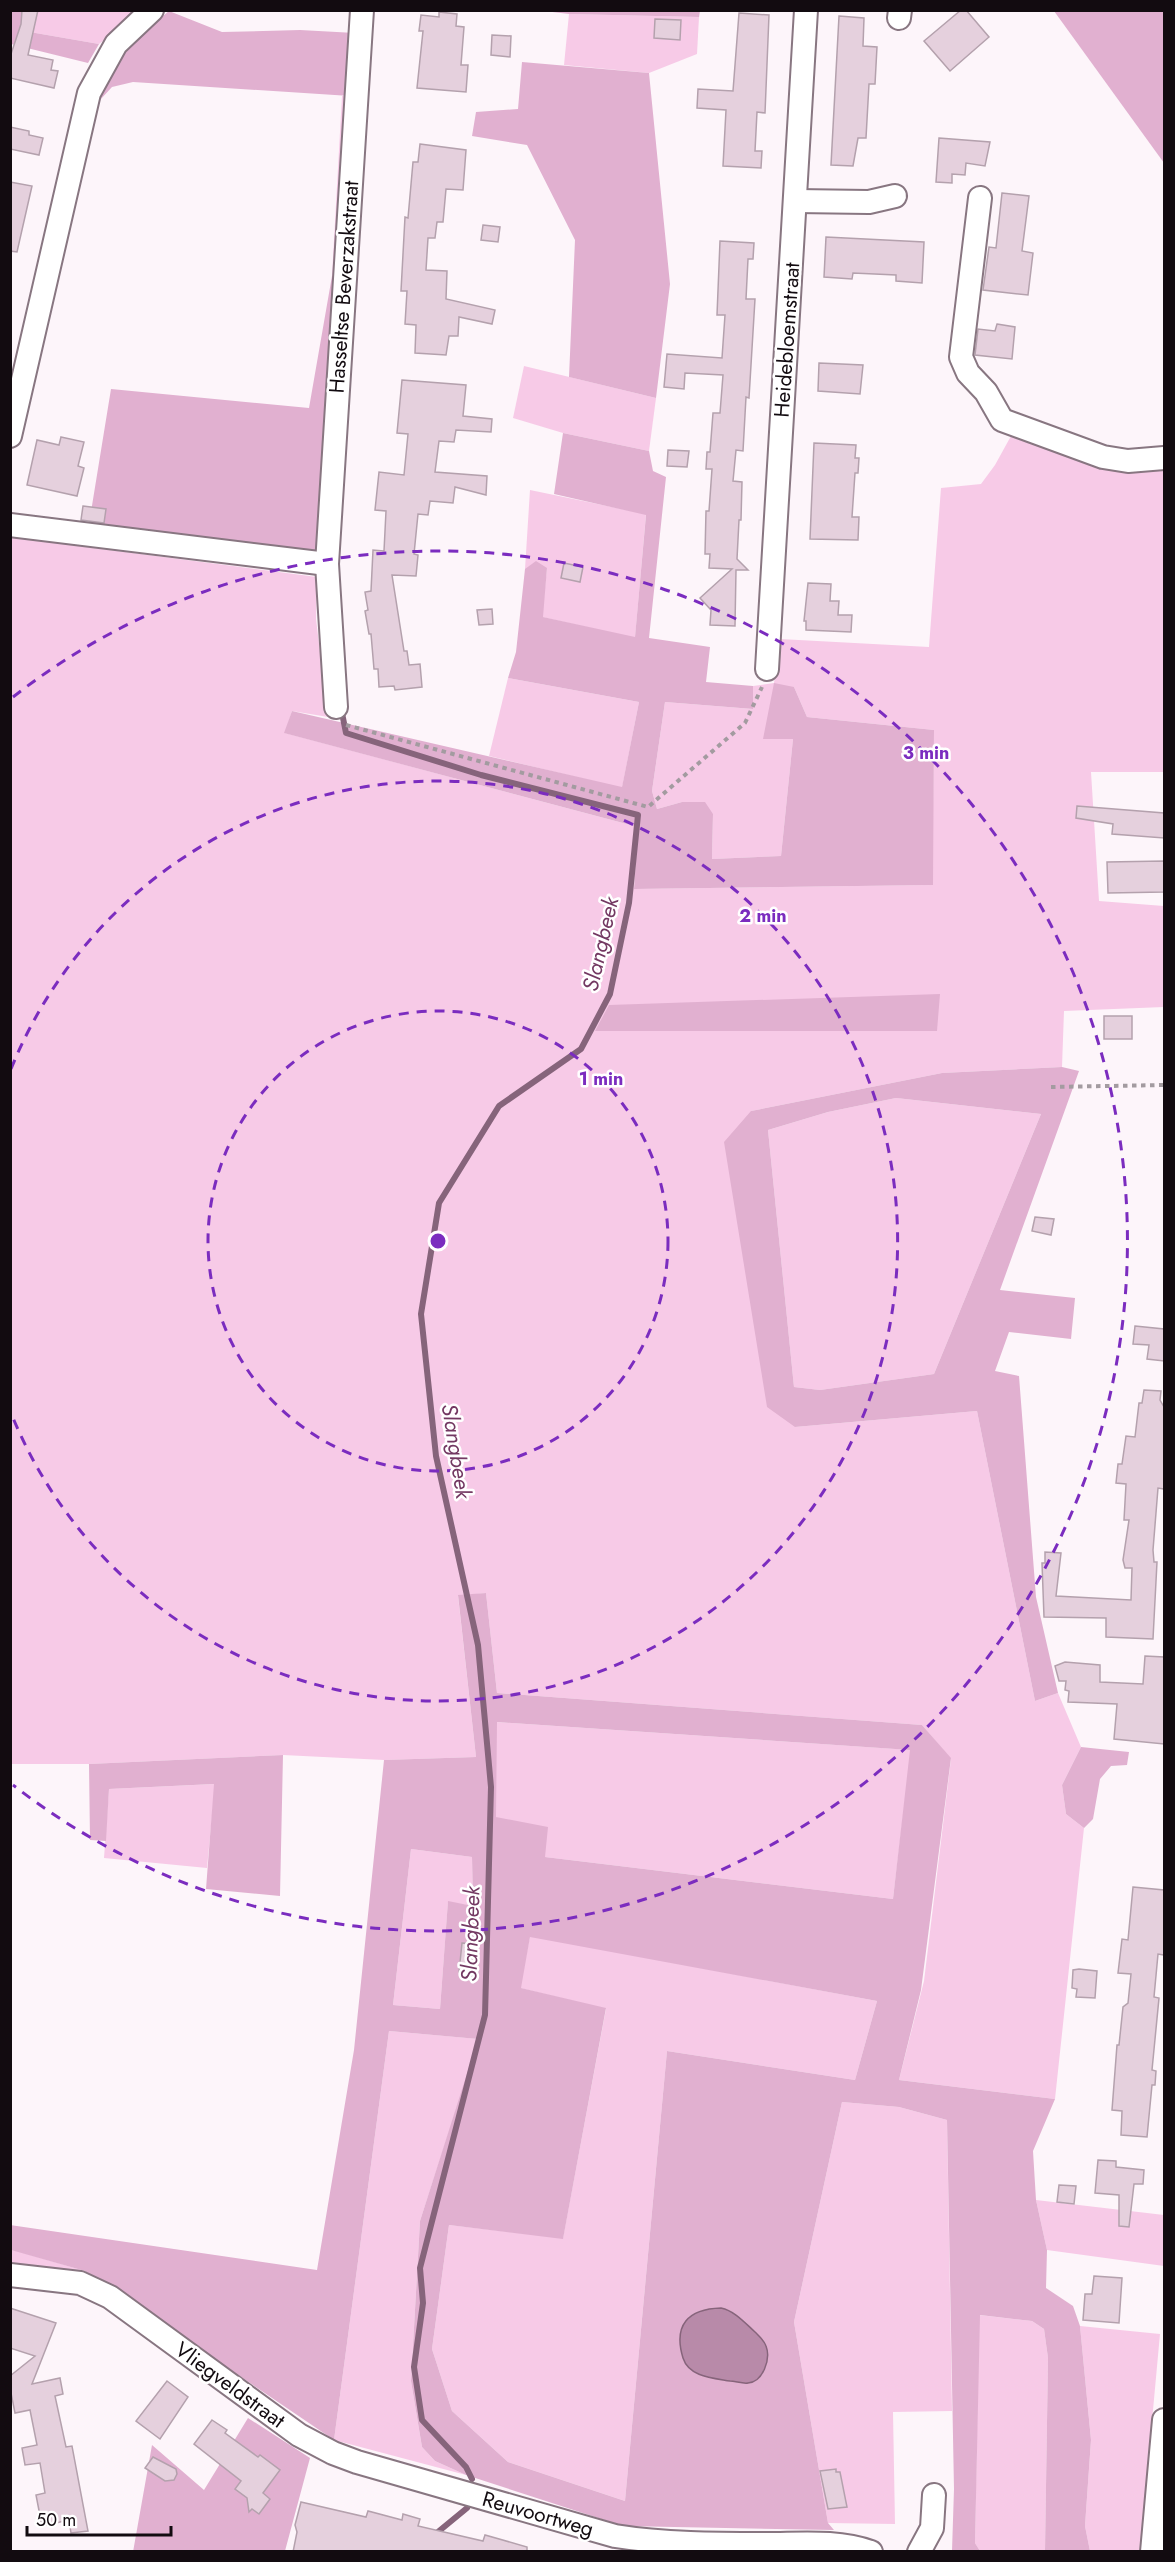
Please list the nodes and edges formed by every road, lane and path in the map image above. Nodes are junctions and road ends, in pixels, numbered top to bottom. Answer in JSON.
{"nodes":[{"id":1,"x":152,"y":10,"type":"edge"},
{"id":2,"x":362,"y":10,"type":"edge"},
{"id":3,"x":806,"y":10,"type":"edge"},
{"id":4,"x":895,"y":196,"type":"dead end"},
{"id":5,"x":980,"y":198,"type":"dead end"},
{"id":6,"x":796,"y":201,"type":"junction"},
{"id":7,"x":10,"y":436,"type":"edge"},
{"id":8,"x":1164,"y":458,"type":"edge"},
{"id":9,"x":10,"y":525,"type":"edge"},
{"id":10,"x":327,"y":564,"type":"junction"},
{"id":11,"x":767,"y":669,"type":"joint"},
{"id":12,"x":336,"y":707,"type":"joint"},
{"id":13,"x":1164,"y":1085,"type":"edge"},
{"id":14,"x":1051,"y":1087,"type":"dead end"},
{"id":15,"x":10,"y":2275,"type":"edge"},
{"id":16,"x":1164,"y":2420,"type":"edge"},
{"id":17,"x":456,"y":2489,"type":"joint"},
{"id":18,"x":934,"y":2495,"type":"dead end"},
{"id":19,"x":871,"y":2552,"type":"edge"},
{"id":20,"x":919,"y":2552,"type":"edge"},
{"id":21,"x":1152,"y":2552,"type":"edge"}],
"edges":[{"from":1,"to":7,"type":"street"},
{"from":2,"to":10,"type":"street","name":"Hasseltse Beverzakstraat"},
{"from":3,"to":6,"type":"street","name":"Heidebloemstraat"},
{"from":4,"to":6,"type":"street"},
{"from":5,"to":8,"type":"street"},
{"from":6,"to":11,"type":"street","name":"Heidebloemstraat"},
{"from":9,"to":10,"type":"street"},
{"from":10,"to":12,"type":"street","name":"Hasseltse Beverzakstraat"},
{"from":11,"to":12,"type":"path"},
{"from":13,"to":14,"type":"path"},
{"from":15,"to":17,"type":"street","name":"Vliegveldstraat"},
{"from":16,"to":21,"type":"street"},
{"from":17,"to":19,"type":"street","name":"Reuvoortweg"},
{"from":18,"to":20,"type":"street"}]}
